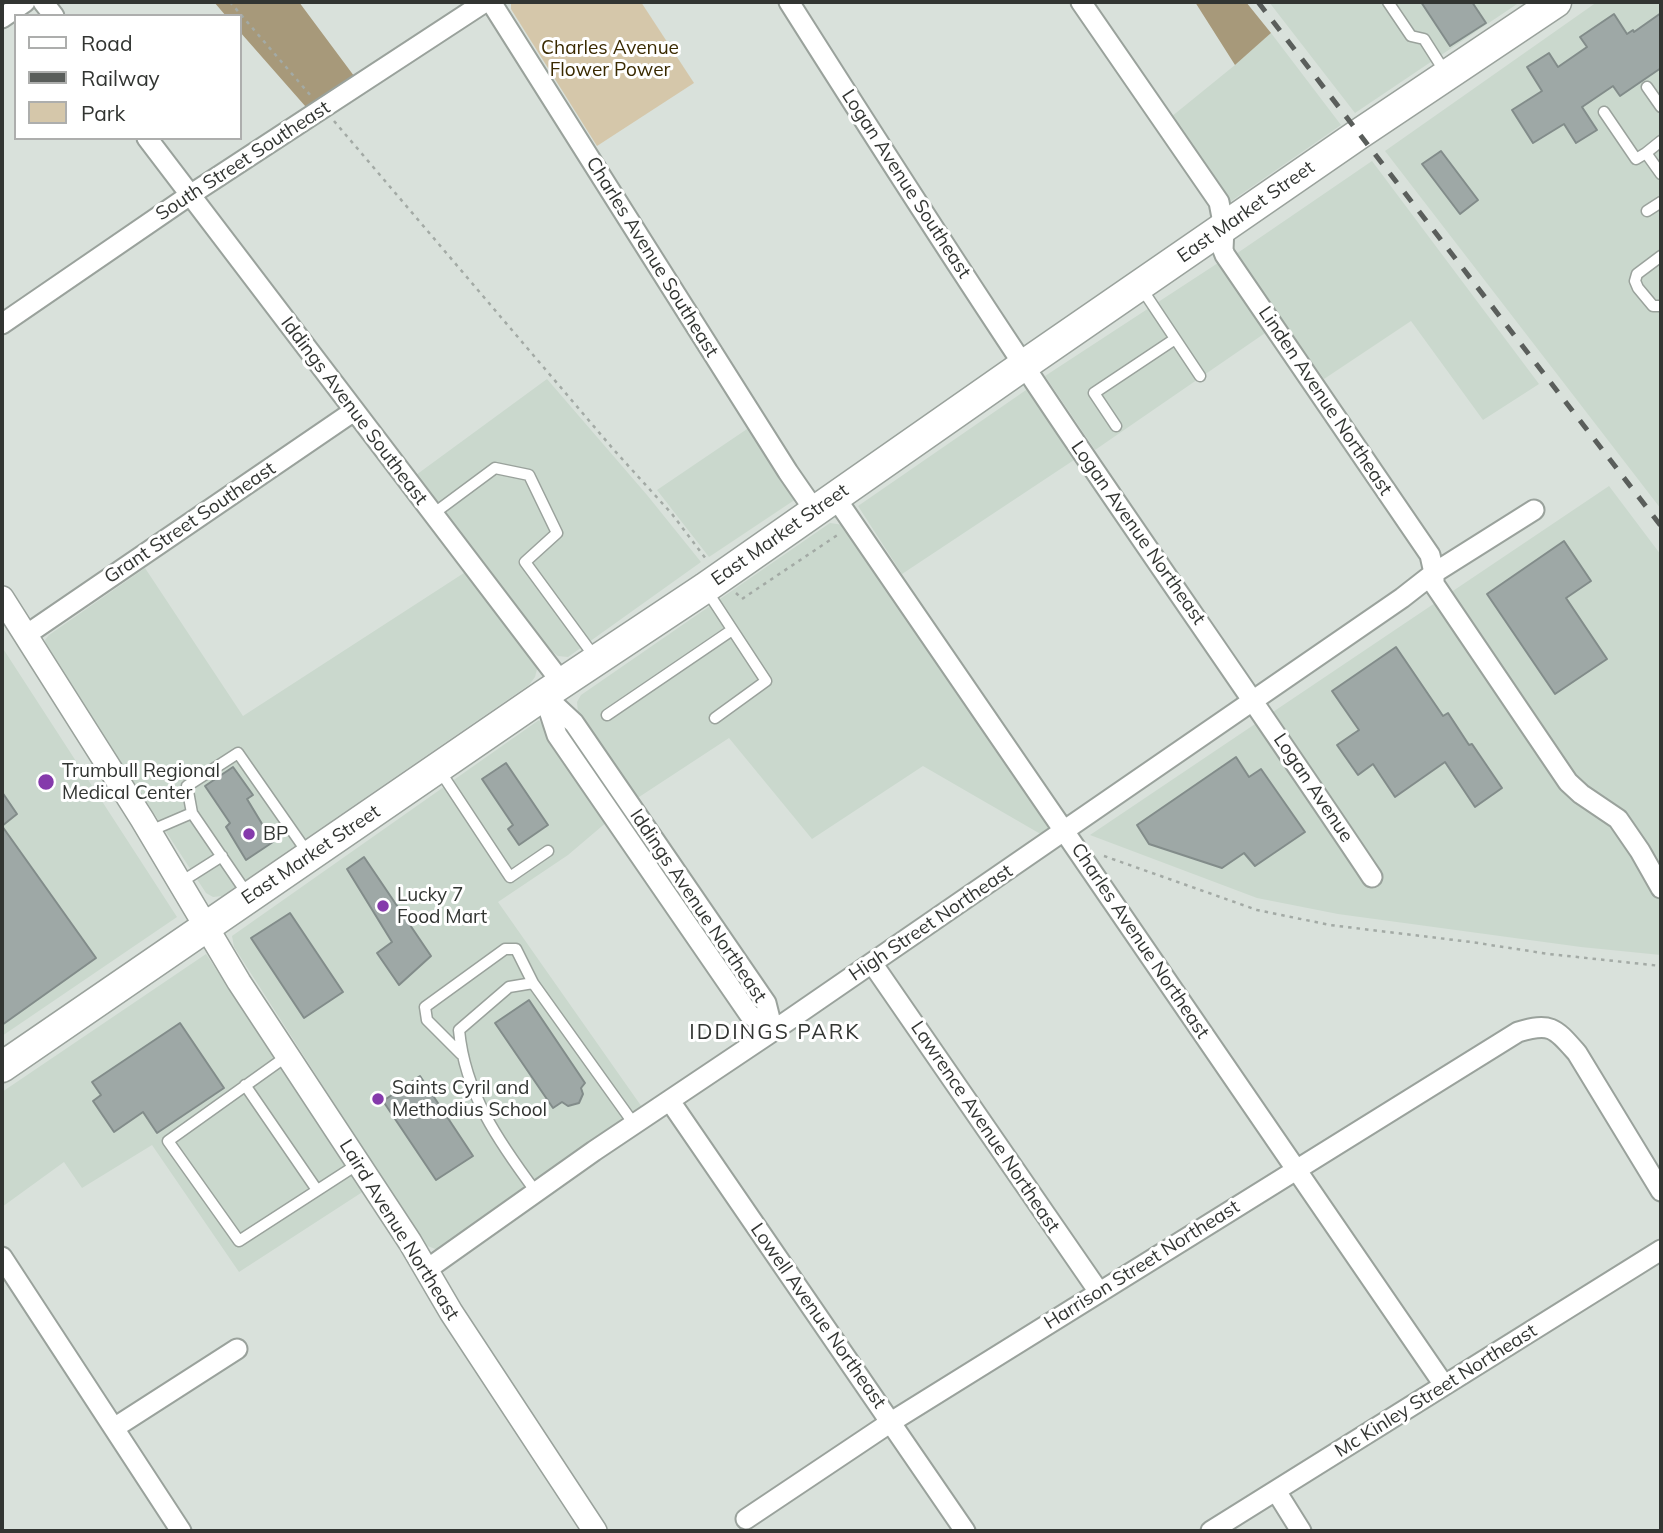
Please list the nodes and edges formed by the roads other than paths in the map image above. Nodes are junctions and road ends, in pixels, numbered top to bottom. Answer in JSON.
{"nodes":[{"id":1,"x":25,"y":2,"type":"edge"},
{"id":2,"x":485,"y":2,"type":"edge"},
{"id":3,"x":491,"y":2,"type":"edge"},
{"id":4,"x":789,"y":2,"type":"edge"},
{"id":5,"x":1081,"y":2,"type":"edge"},
{"id":6,"x":1388,"y":2,"type":"edge"},
{"id":7,"x":1556,"y":2,"type":"edge"},
{"id":8,"x":2,"y":18,"type":"edge"},
{"id":9,"x":1447,"y":75,"type":"junction"},
{"id":10,"x":1647,"y":87,"type":"dead end"},
{"id":11,"x":1661,"y":107,"type":"edge"},
{"id":12,"x":1604,"y":111,"type":"dead end"},
{"id":13,"x":149,"y":140,"type":"edge"},
{"id":14,"x":1661,"y":141,"type":"edge"},
{"id":15,"x":1646,"y":153,"type":"junction"},
{"id":16,"x":1661,"y":174,"type":"edge"},
{"id":17,"x":190,"y":195,"type":"junction"},
{"id":18,"x":1661,"y":202,"type":"edge"},
{"id":19,"x":1647,"y":211,"type":"dead end"},
{"id":20,"x":1224,"y":228,"type":"junction"},
{"id":21,"x":1661,"y":256,"type":"edge"},
{"id":22,"x":1140,"y":286,"type":"junction"},
{"id":23,"x":1661,"y":306,"type":"edge"},
{"id":24,"x":2,"y":324,"type":"edge"},
{"id":25,"x":1175,"y":339,"type":"junction"},
{"id":26,"x":1024,"y":365,"type":"junction"},
{"id":27,"x":1200,"y":376,"type":"dead end"},
{"id":28,"x":354,"y":411,"type":"junction"},
{"id":29,"x":1116,"y":426,"type":"dead end"},
{"id":30,"x":825,"y":504,"type":"junction"},
{"id":31,"x":1534,"y":510,"type":"dead end"},
{"id":32,"x":433,"y":514,"type":"junction"},
{"id":33,"x":1434,"y":573,"type":"junction"},
{"id":34,"x":705,"y":587,"type":"junction"},
{"id":35,"x":2,"y":598,"type":"edge"},
{"id":36,"x":732,"y":629,"type":"junction"},
{"id":37,"x":26,"y":635,"type":"junction"},
{"id":38,"x":597,"y":660,"type":"junction"},
{"id":39,"x":553,"y":689,"type":"junction"},
{"id":40,"x":1253,"y":699,"type":"junction"},
{"id":41,"x":607,"y":715,"type":"dead end"},
{"id":42,"x":715,"y":718,"type":"dead end"},
{"id":43,"x":438,"y":768,"type":"junction"},
{"id":44,"x":192,"y":813,"type":"junction"},
{"id":45,"x":149,"y":831,"type":"junction"},
{"id":46,"x":1065,"y":831,"type":"junction"},
{"id":47,"x":548,"y":851,"type":"dead end"},
{"id":48,"x":222,"y":856,"type":"junction"},
{"id":49,"x":310,"y":856,"type":"junction"},
{"id":50,"x":1372,"y":877,"type":"dead end"},
{"id":51,"x":180,"y":882,"type":"junction"},
{"id":52,"x":1661,"y":888,"type":"edge"},
{"id":53,"x":250,"y":897,"type":"junction"},
{"id":54,"x":206,"y":926,"type":"junction"},
{"id":55,"x":872,"y":962,"type":"junction"},
{"id":56,"x":533,"y":983,"type":"junction"},
{"id":57,"x":773,"y":1031,"type":"junction"},
{"id":58,"x":461,"y":1055,"type":"junction"},
{"id":59,"x":287,"y":1056,"type":"junction"},
{"id":60,"x":2,"y":1067,"type":"edge"},
{"id":61,"x":245,"y":1085,"type":"junction"},
{"id":62,"x":670,"y":1101,"type":"junction"},
{"id":63,"x":634,"y":1124,"type":"junction"},
{"id":64,"x":358,"y":1164,"type":"junction"},
{"id":65,"x":1297,"y":1169,"type":"junction"},
{"id":66,"x":317,"y":1190,"type":"junction"},
{"id":67,"x":1661,"y":1191,"type":"edge"},
{"id":68,"x":536,"y":1192,"type":"junction"},
{"id":69,"x":1661,"y":1250,"type":"edge"},
{"id":70,"x":2,"y":1257,"type":"edge"},
{"id":71,"x":426,"y":1270,"type":"junction"},
{"id":72,"x":1098,"y":1292,"type":"junction"},
{"id":73,"x":237,"y":1349,"type":"dead end"},
{"id":74,"x":1444,"y":1385,"type":"junction"},
{"id":75,"x":891,"y":1422,"type":"junction"},
{"id":76,"x":114,"y":1428,"type":"junction"},
{"id":77,"x":1276,"y":1491,"type":"junction"},
{"id":78,"x":746,"y":1519,"type":"dead end"},
{"id":79,"x":181,"y":1531,"type":"edge"},
{"id":80,"x":595,"y":1531,"type":"edge"},
{"id":81,"x":965,"y":1531,"type":"edge"},
{"id":82,"x":1211,"y":1531,"type":"edge"},
{"id":83,"x":1301,"y":1531,"type":"edge"}],
"edges":[{"from":1,"to":8,"type":"street"},
{"from":2,"to":17,"type":"street","name":"South Street Southeast"},
{"from":3,"to":30,"type":"street","name":"Charles Avenue Southeast"},
{"from":4,"to":26,"type":"street","name":"Logan Avenue Southeast"},
{"from":5,"to":20,"type":"street","name":"Linden Avenue Northeast"},
{"from":6,"to":9,"type":"lane"},
{"from":7,"to":9,"type":"main road","name":"East Market Street"},
{"from":9,"to":20,"type":"main road","name":"East Market Street"},
{"from":10,"to":11,"type":"lane"},
{"from":12,"to":15,"type":"lane"},
{"from":13,"to":17,"type":"street","name":"Iddings Avenue Southeast"},
{"from":14,"to":15,"type":"lane"},
{"from":15,"to":16,"type":"lane"},
{"from":17,"to":24,"type":"street","name":"South Street Southeast"},
{"from":17,"to":28,"type":"street","name":"Iddings Avenue Southeast"},
{"from":18,"to":19,"type":"lane"},
{"from":20,"to":22,"type":"main road","name":"East Market Street"},
{"from":20,"to":33,"type":"street","name":"Linden Avenue Northeast"},
{"from":21,"to":23,"type":"lane"},
{"from":22,"to":25,"type":"lane"},
{"from":22,"to":26,"type":"main road","name":"East Market Street"},
{"from":25,"to":27,"type":"lane"},
{"from":25,"to":29,"type":"lane"},
{"from":26,"to":30,"type":"main road","name":"East Market Street"},
{"from":26,"to":40,"type":"street","name":"Logan Avenue Northeast"},
{"from":28,"to":32,"type":"street","name":"Iddings Avenue Southeast"},
{"from":28,"to":37,"type":"street","name":"Grant Street Southeast"},
{"from":30,"to":34,"type":"main road","name":"East Market Street"},
{"from":30,"to":46,"type":"street","name":"Charles Avenue Northeast"},
{"from":31,"to":33,"type":"street","name":"High Street Northeast"},
{"from":32,"to":38,"type":"lane"},
{"from":32,"to":39,"type":"street","name":"Iddings Avenue Southeast"},
{"from":33,"to":40,"type":"street","name":"High Street Northeast"},
{"from":33,"to":52,"type":"street","name":"Linden Avenue Northeast"},
{"from":34,"to":36,"type":"lane"},
{"from":34,"to":38,"type":"main road","name":"East Market Street"},
{"from":35,"to":37,"type":"street","name":"Laird Avenue Northeast"},
{"from":36,"to":41,"type":"lane"},
{"from":36,"to":42,"type":"lane"},
{"from":37,"to":45,"type":"street","name":"Laird Avenue Northeast"},
{"from":38,"to":39,"type":"main road","name":"East Market Street"},
{"from":39,"to":43,"type":"main road","name":"East Market Street"},
{"from":39,"to":57,"type":"street","name":"Iddings Avenue Northeast"},
{"from":40,"to":46,"type":"street","name":"High Street Northeast"},
{"from":40,"to":50,"type":"street","name":"Logan Avenue"},
{"from":43,"to":47,"type":"lane"},
{"from":43,"to":49,"type":"main road","name":"East Market Street"},
{"from":44,"to":45,"type":"lane"},
{"from":44,"to":48,"type":"lane"},
{"from":44,"to":49,"type":"lane"},
{"from":45,"to":51,"type":"street","name":"Laird Avenue Northeast"},
{"from":46,"to":55,"type":"street","name":"High Street Northeast"},
{"from":46,"to":65,"type":"street","name":"Charles Avenue Northeast"},
{"from":48,"to":51,"type":"lane"},
{"from":48,"to":53,"type":"lane"},
{"from":49,"to":53,"type":"main road","name":"East Market Street"},
{"from":51,"to":54,"type":"street","name":"Laird Avenue Northeast"},
{"from":53,"to":54,"type":"main road","name":"East Market Street"},
{"from":54,"to":59,"type":"street","name":"Laird Avenue Northeast"},
{"from":54,"to":60,"type":"main road","name":"East Market Street"},
{"from":55,"to":57,"type":"street","name":"High Street Northeast"},
{"from":55,"to":72,"type":"street","name":"Lawrence Avenue Northeast"},
{"from":56,"to":58,"type":"lane"},
{"from":56,"to":58,"type":"lane"},
{"from":56,"to":63,"type":"lane"},
{"from":57,"to":62,"type":"street","name":"High Street Northeast"},
{"from":58,"to":68,"type":"lane"},
{"from":59,"to":61,"type":"lane"},
{"from":59,"to":64,"type":"street","name":"Laird Avenue Northeast"},
{"from":61,"to":66,"type":"lane"},
{"from":61,"to":66,"type":"lane"},
{"from":62,"to":63,"type":"street","name":"High Street Northeast"},
{"from":62,"to":75,"type":"street","name":"Lowell Avenue Northeast"},
{"from":63,"to":68,"type":"street","name":"High Street Northeast"},
{"from":64,"to":66,"type":"lane"},
{"from":64,"to":71,"type":"street","name":"Laird Avenue Northeast"},
{"from":65,"to":67,"type":"street","name":"Harrison Street Northeast"},
{"from":65,"to":72,"type":"street","name":"Harrison Street Northeast"},
{"from":65,"to":74,"type":"street","name":"Charles Avenue Northeast"},
{"from":68,"to":71,"type":"street","name":"High Street Northeast"},
{"from":69,"to":74,"type":"street","name":"Mc Kinley Street Northeast"},
{"from":70,"to":76,"type":"street"},
{"from":71,"to":80,"type":"street","name":"Laird Avenue Northeast"},
{"from":72,"to":75,"type":"street","name":"Harrison Street Northeast"},
{"from":73,"to":76,"type":"street"},
{"from":74,"to":77,"type":"street","name":"Mc Kinley Street Northeast"},
{"from":75,"to":78,"type":"street","name":"Harrison Street Northeast"},
{"from":75,"to":81,"type":"street","name":"Lowell Avenue Northeast"},
{"from":76,"to":79,"type":"street"},
{"from":77,"to":82,"type":"street","name":"Mc Kinley Street Northeast"},
{"from":77,"to":83,"type":"street"}]}
